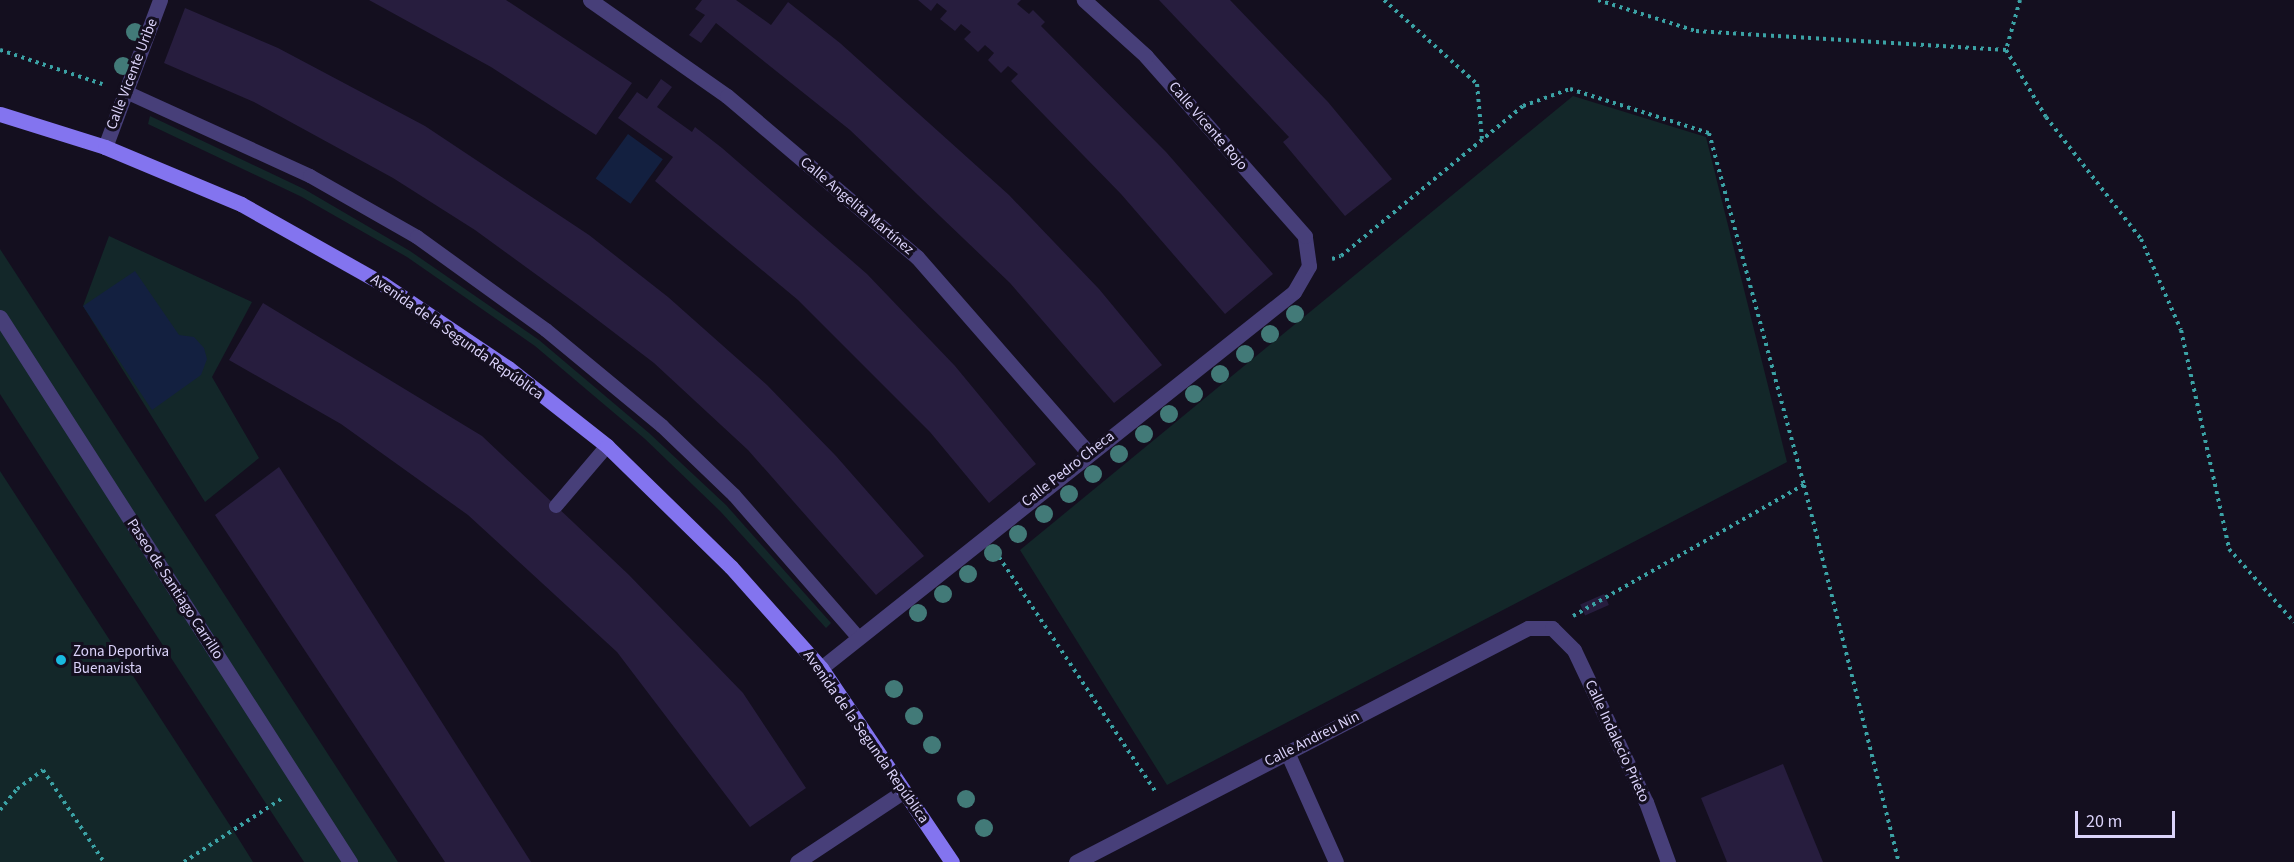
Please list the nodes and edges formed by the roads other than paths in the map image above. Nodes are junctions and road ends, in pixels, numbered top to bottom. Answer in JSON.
{"nodes":[{"id":1,"x":160,"y":0,"type":"edge"},
{"id":2,"x":590,"y":0,"type":"edge"},
{"id":3,"x":1084,"y":0,"type":"edge"},
{"id":4,"x":126,"y":92,"type":"junction"},
{"id":5,"x":0,"y":114,"type":"edge"},
{"id":6,"x":105,"y":147,"type":"junction"},
{"id":7,"x":1309,"y":266,"type":"joint"},
{"id":8,"x":0,"y":316,"type":"edge"},
{"id":9,"x":607,"y":446,"type":"junction"},
{"id":10,"x":1088,"y":452,"type":"junction"},
{"id":11,"x":556,"y":506,"type":"dead end"},
{"id":12,"x":1552,"y":628,"type":"joint"},
{"id":13,"x":858,"y":638,"type":"junction"},
{"id":14,"x":821,"y":668,"type":"junction"},
{"id":15,"x":1287,"y":752,"type":"junction"},
{"id":16,"x":904,"y":791,"type":"junction"},
{"id":17,"x":350,"y":862,"type":"edge"},
{"id":18,"x":797,"y":862,"type":"edge"},
{"id":19,"x":952,"y":862,"type":"edge"},
{"id":20,"x":1076,"y":862,"type":"edge"},
{"id":21,"x":1336,"y":862,"type":"edge"},
{"id":22,"x":1668,"y":862,"type":"edge"}],
"edges":[{"from":1,"to":4,"type":"street","name":"Calle Vicente Uribe"},
{"from":2,"to":10,"type":"street","name":"Calle Angelita Martínez"},
{"from":3,"to":7,"type":"street","name":"Calle Vicente Rojo"},
{"from":4,"to":6,"type":"street","name":"Calle Vicente Uribe"},
{"from":4,"to":13,"type":"lane"},
{"from":5,"to":6,"type":"street","name":"Avenida de la Segunda República"},
{"from":6,"to":9,"type":"street","name":"Avenida de la Segunda República"},
{"from":7,"to":10,"type":"street","name":"Calle Pedro Checa"},
{"from":8,"to":17,"type":"street","name":"Paseo de Santiago Carrillo"},
{"from":9,"to":11,"type":"lane"},
{"from":9,"to":14,"type":"street","name":"Avenida de la Segunda República"},
{"from":10,"to":13,"type":"street","name":"Calle Pedro Checa"},
{"from":12,"to":15,"type":"street","name":"Calle Andreu Nin"},
{"from":12,"to":22,"type":"street","name":"Calle Indalecio Prieto"},
{"from":13,"to":14,"type":"street","name":"Calle Pedro Checa"},
{"from":14,"to":16,"type":"street","name":"Avenida de la Segunda República"},
{"from":15,"to":20,"type":"street","name":"Calle Andreu Nin"},
{"from":15,"to":21,"type":"street"},
{"from":16,"to":18,"type":"street"},
{"from":16,"to":19,"type":"street","name":"Avenida de la Segunda República"}]}
